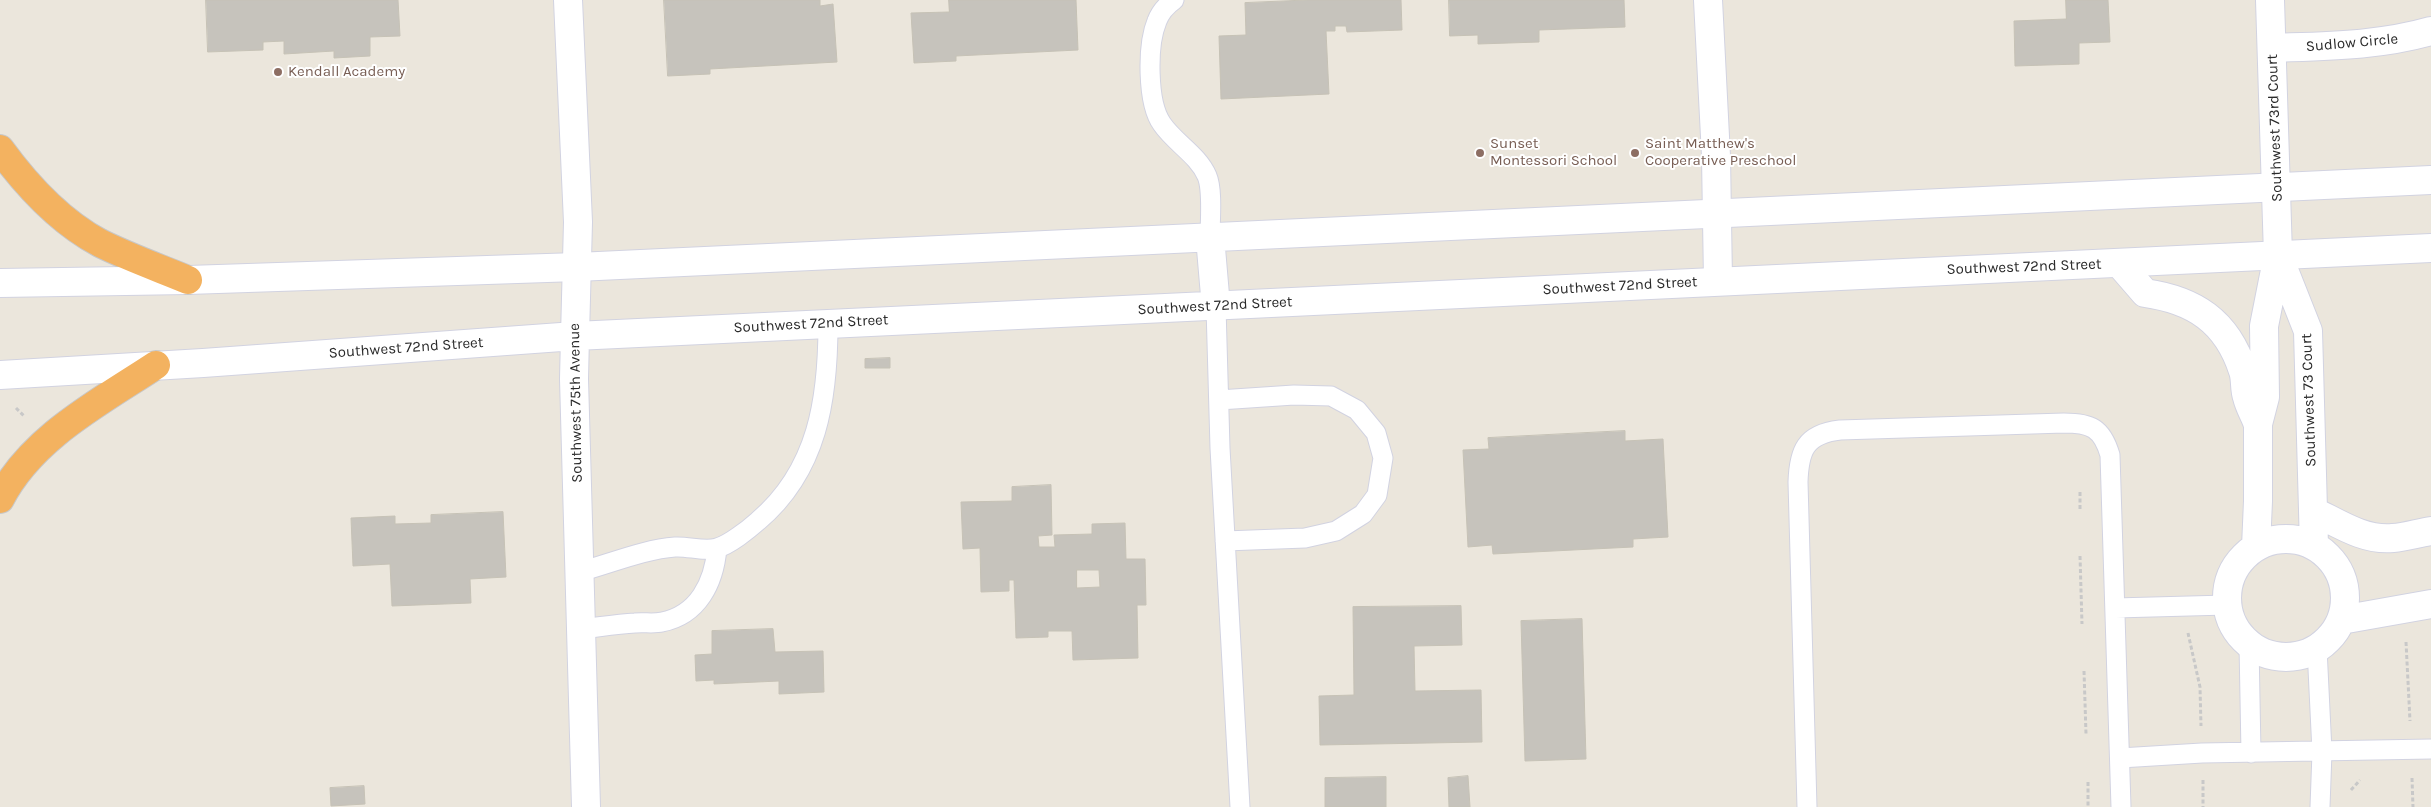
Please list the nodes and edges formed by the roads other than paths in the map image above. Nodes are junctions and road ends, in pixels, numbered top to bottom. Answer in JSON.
{"nodes":[{"id":1,"x":568,"y":0,"type":"edge"},
{"id":2,"x":1174,"y":0,"type":"edge"},
{"id":3,"x":1708,"y":0,"type":"edge"},
{"id":4,"x":2270,"y":0,"type":"edge"},
{"id":5,"x":2431,"y":31,"type":"edge"},
{"id":6,"x":2272,"y":48,"type":"junction"},
{"id":7,"x":0,"y":149,"type":"edge"},
{"id":8,"x":2431,"y":180,"type":"edge"},
{"id":9,"x":2278,"y":187,"type":"junction"},
{"id":10,"x":1717,"y":214,"type":"junction"},
{"id":11,"x":1210,"y":237,"type":"junction"},
{"id":12,"x":2431,"y":248,"type":"edge"},
{"id":13,"x":2278,"y":255,"type":"junction"},
{"id":14,"x":2119,"y":262,"type":"junction"},
{"id":15,"x":577,"y":267,"type":"junction"},
{"id":16,"x":188,"y":280,"type":"junction"},
{"id":17,"x":1718,"y":281,"type":"junction"},
{"id":18,"x":0,"y":283,"type":"edge"},
{"id":19,"x":1216,"y":307,"type":"junction"},
{"id":20,"x":828,"y":324,"type":"junction"},
{"id":21,"x":575,"y":336,"type":"junction"},
{"id":22,"x":156,"y":365,"type":"junction"},
{"id":23,"x":0,"y":375,"type":"edge"},
{"id":24,"x":1219,"y":400,"type":"junction"},
{"id":25,"x":2258,"y":424,"type":"junction"},
{"id":26,"x":0,"y":499,"type":"edge"},
{"id":27,"x":2313,"y":511,"type":"junction"},
{"id":28,"x":2431,"y":531,"type":"edge"},
{"id":29,"x":1225,"y":541,"type":"junction"},
{"id":30,"x":2314,"y":546,"type":"junction"},
{"id":31,"x":2256,"y":547,"type":"junction"},
{"id":32,"x":717,"y":548,"type":"junction"},
{"id":33,"x":579,"y":572,"type":"junction"},
{"id":34,"x":2431,"y":604,"type":"edge"},
{"id":35,"x":2227,"y":605,"type":"junction"},
{"id":36,"x":2115,"y":608,"type":"junction"},
{"id":37,"x":2341,"y":620,"type":"junction"},
{"id":38,"x":581,"y":629,"type":"junction"},
{"id":39,"x":2249,"y":644,"type":"junction"},
{"id":40,"x":2317,"y":648,"type":"junction"},
{"id":41,"x":2431,"y":749,"type":"edge"},
{"id":42,"x":2322,"y":752,"type":"junction"},
{"id":43,"x":2251,"y":753,"type":"junction"},
{"id":44,"x":2120,"y":758,"type":"junction"},
{"id":45,"x":586,"y":807,"type":"edge"},
{"id":46,"x":1240,"y":807,"type":"edge"},
{"id":47,"x":1807,"y":807,"type":"edge"},
{"id":48,"x":2121,"y":807,"type":"edge"},
{"id":49,"x":2320,"y":807,"type":"edge"}],
"edges":[{"from":1,"to":15,"type":"main road","name":"Southwest 75th Avenue"},
{"from":2,"to":11,"type":"lane"},
{"from":3,"to":10,"type":"main road"},
{"from":4,"to":6,"type":"main road","name":"Southwest 73rd Court"},
{"from":5,"to":6,"type":"main road","name":"Sudlow Circle"},
{"from":6,"to":9,"type":"main road","name":"Southwest 73rd Court"},
{"from":7,"to":16,"type":"highway"},
{"from":8,"to":9,"type":"main road"},
{"from":9,"to":10,"type":"main road"},
{"from":9,"to":13,"type":"main road","name":"Southwest 73rd Court"},
{"from":10,"to":11,"type":"main road"},
{"from":10,"to":17,"type":"main road"},
{"from":11,"to":15,"type":"main road"},
{"from":11,"to":19,"type":"main road"},
{"from":12,"to":13,"type":"main road","name":"Southwest 72nd Street"},
{"from":13,"to":14,"type":"main road","name":"Southwest 72nd Street"},
{"from":13,"to":25,"type":"main road"},
{"from":13,"to":27,"type":"main road","name":"Southwest 73 Court"},
{"from":14,"to":17,"type":"main road","name":"Southwest 72nd Street"},
{"from":14,"to":25,"type":"main road"},
{"from":15,"to":16,"type":"main road"},
{"from":15,"to":21,"type":"main road","name":"Southwest 75th Avenue"},
{"from":16,"to":18,"type":"main road"},
{"from":17,"to":19,"type":"main road","name":"Southwest 72nd Street"},
{"from":19,"to":20,"type":"main road","name":"Southwest 72nd Street"},
{"from":19,"to":24,"type":"lane"},
{"from":20,"to":21,"type":"main road","name":"Southwest 72nd Street"},
{"from":20,"to":32,"type":"lane"},
{"from":21,"to":22,"type":"main road","name":"Southwest 72nd Street"},
{"from":21,"to":33,"type":"main road","name":"Southwest 75th Avenue"},
{"from":22,"to":23,"type":"main road","name":"Southwest 72nd Street"},
{"from":22,"to":26,"type":"highway"},
{"from":24,"to":29,"type":"lane"},
{"from":24,"to":29,"type":"lane"},
{"from":25,"to":31,"type":"main road"},
{"from":27,"to":28,"type":"main road"},
{"from":27,"to":30,"type":"main road","name":"Southwest 73 Court"},
{"from":29,"to":46,"type":"lane"},
{"from":30,"to":31,"type":"main road"},
{"from":30,"to":37,"type":"main road"},
{"from":31,"to":35,"type":"main road"},
{"from":32,"to":33,"type":"lane"},
{"from":32,"to":38,"type":"lane"},
{"from":33,"to":38,"type":"main road","name":"Southwest 75th Avenue"},
{"from":34,"to":37,"type":"main road"},
{"from":35,"to":36,"type":"lane"},
{"from":35,"to":39,"type":"main road"},
{"from":36,"to":44,"type":"lane"},
{"from":36,"to":47,"type":"lane"},
{"from":37,"to":40,"type":"main road"},
{"from":38,"to":45,"type":"main road","name":"Southwest 75th Avenue"},
{"from":39,"to":40,"type":"main road"},
{"from":39,"to":43,"type":"lane"},
{"from":40,"to":42,"type":"lane"},
{"from":41,"to":42,"type":"lane"},
{"from":42,"to":43,"type":"lane"},
{"from":42,"to":49,"type":"lane"},
{"from":43,"to":44,"type":"lane"},
{"from":44,"to":48,"type":"lane"}]}
